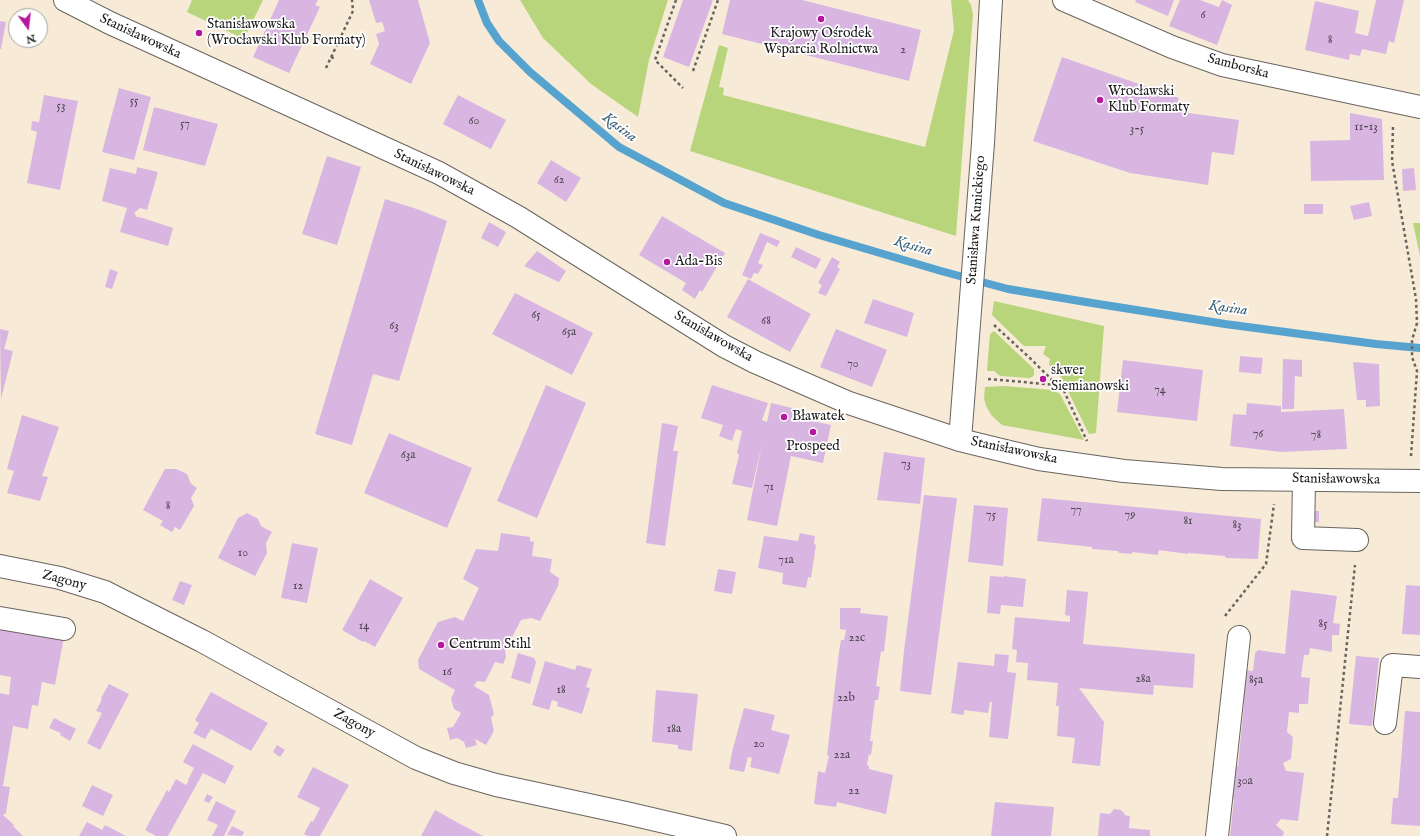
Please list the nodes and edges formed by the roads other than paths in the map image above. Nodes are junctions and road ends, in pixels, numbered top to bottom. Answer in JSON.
{"nodes":[{"id":1,"x":991,"y":0,"type":"edge"},
{"id":2,"x":1064,"y":0,"type":"edge"},
{"id":3,"x":73,"y":2,"type":"edge"},
{"id":4,"x":1420,"y":107,"type":"edge"},
{"id":5,"x":960,"y":440,"type":"junction"},
{"id":6,"x":1415,"y":471,"type":"edge"},
{"id":7,"x":1304,"y":480,"type":"junction"},
{"id":8,"x":1357,"y":540,"type":"road end"},
{"id":9,"x":0,"y":566,"type":"edge"},
{"id":10,"x":0,"y":618,"type":"edge"},
{"id":11,"x":64,"y":629,"type":"dead end"},
{"id":12,"x":1239,"y":637,"type":"dead end"},
{"id":13,"x":1420,"y":667,"type":"edge"},
{"id":14,"x":1385,"y":723,"type":"dead end"},
{"id":15,"x":724,"y":836,"type":"edge"},
{"id":16,"x":1217,"y":836,"type":"edge"}],
"edges":[{"from":1,"to":5,"type":"street","name":"Stanisława Kunickiego"},
{"from":2,"to":4,"type":"street","name":"Samborska"},
{"from":3,"to":5,"type":"street","name":"Stanisławowska"},
{"from":5,"to":7,"type":"street","name":"Stanisławowska"},
{"from":6,"to":7,"type":"street","name":"Stanisławowska"},
{"from":7,"to":8,"type":"street"},
{"from":9,"to":15,"type":"street","name":"Zagony"},
{"from":10,"to":11,"type":"street"},
{"from":12,"to":16,"type":"street"},
{"from":13,"to":14,"type":"street"}]}
